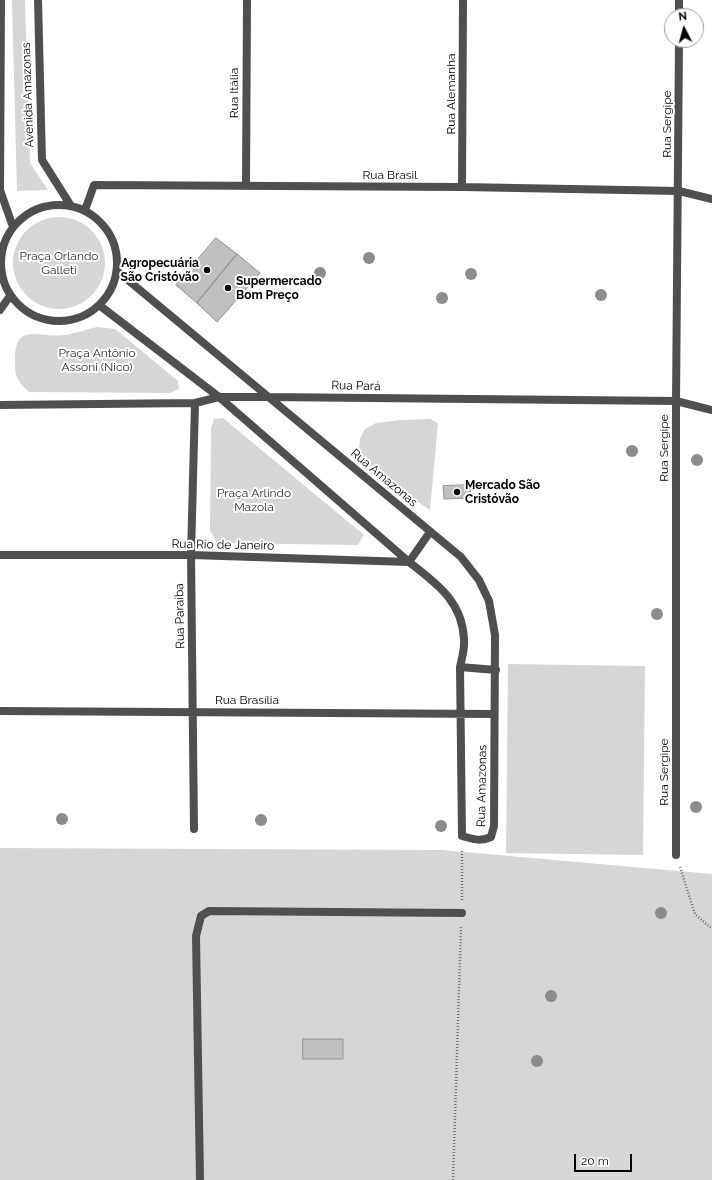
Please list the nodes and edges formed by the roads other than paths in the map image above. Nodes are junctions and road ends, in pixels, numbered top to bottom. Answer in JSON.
{"nodes":[{"id":1,"x":1,"y":0,"type":"edge"},
{"id":2,"x":38,"y":0,"type":"edge"},
{"id":3,"x":247,"y":0,"type":"edge"},
{"id":4,"x":463,"y":0,"type":"edge"},
{"id":5,"x":679,"y":48,"type":"edge"},
{"id":6,"x":246,"y":186,"type":"junction"},
{"id":7,"x":462,"y":187,"type":"junction"},
{"id":8,"x":679,"y":191,"type":"junction"},
{"id":9,"x":712,"y":199,"type":"edge"},
{"id":10,"x":71,"y":206,"type":"junction"},
{"id":11,"x":85,"y":210,"type":"junction"},
{"id":12,"x":13,"y":227,"type":"junction"},
{"id":13,"x":2,"y":244,"type":"edge"},
{"id":14,"x":117,"y":271,"type":"junction"},
{"id":15,"x":10,"y":296,"type":"junction"},
{"id":16,"x":99,"y":305,"type":"junction"},
{"id":17,"x":0,"y":310,"type":"edge"},
{"id":18,"x":219,"y":397,"type":"junction"},
{"id":19,"x":268,"y":397,"type":"junction"},
{"id":20,"x":676,"y":401,"type":"junction"},
{"id":21,"x":195,"y":403,"type":"junction"},
{"id":22,"x":0,"y":405,"type":"edge"},
{"id":23,"x":712,"y":410,"type":"edge"},
{"id":24,"x":430,"y":532,"type":"junction"},
{"id":25,"x":0,"y":555,"type":"edge"},
{"id":26,"x":191,"y":555,"type":"junction"},
{"id":27,"x":409,"y":562,"type":"junction"},
{"id":28,"x":460,"y":667,"type":"junction"},
{"id":29,"x":496,"y":670,"type":"junction"},
{"id":30,"x":0,"y":711,"type":"edge"},
{"id":31,"x":193,"y":712,"type":"junction"},
{"id":32,"x":461,"y":714,"type":"junction"},
{"id":33,"x":494,"y":714,"type":"junction"},
{"id":34,"x":194,"y":829,"type":"dead end"},
{"id":35,"x":676,"y":855,"type":"road end"},
{"id":36,"x":462,"y":913,"type":"road end"},
{"id":37,"x":200,"y":1180,"type":"edge"}],
"edges":[{"from":1,"to":12,"type":"street"},
{"from":2,"to":10,"type":"street","name":"Avenida Amazonas"},
{"from":3,"to":6,"type":"street","name":"Rua Itália"},
{"from":4,"to":7,"type":"street","name":"Rua Alemanha"},
{"from":5,"to":8,"type":"street","name":"Rua Sergipe"},
{"from":6,"to":7,"type":"street","name":"Rua Brasil"},
{"from":6,"to":11,"type":"street","name":"Rua Brasil"},
{"from":7,"to":8,"type":"street","name":"Rua Brasil"},
{"from":8,"to":9,"type":"street","name":"Rua Brasil"},
{"from":8,"to":20,"type":"street","name":"Rua Sergipe"},
{"from":10,"to":11,"type":"street"},
{"from":10,"to":12,"type":"street"},
{"from":11,"to":14,"type":"street"},
{"from":12,"to":13,"type":"street"},
{"from":13,"to":15,"type":"street"},
{"from":14,"to":16,"type":"street"},
{"from":14,"to":19,"type":"street","name":"Rua Amazonas"},
{"from":15,"to":16,"type":"street"},
{"from":15,"to":17,"type":"street"},
{"from":16,"to":18,"type":"street","name":"Rua Amazonas"},
{"from":18,"to":19,"type":"street","name":"Rua Pará"},
{"from":18,"to":21,"type":"street","name":"Rua Pará"},
{"from":18,"to":27,"type":"street","name":"Rua Amazonas"},
{"from":19,"to":20,"type":"street","name":"Rua Pará"},
{"from":19,"to":24,"type":"street","name":"Rua Amazonas"},
{"from":20,"to":23,"type":"street","name":"Rua Pará"},
{"from":20,"to":35,"type":"street","name":"Rua Sergipe"},
{"from":21,"to":22,"type":"street","name":"Rua Pará"},
{"from":21,"to":26,"type":"street","name":"Rua Paraíba"},
{"from":24,"to":27,"type":"street"},
{"from":24,"to":29,"type":"street","name":"Rua Amazonas"},
{"from":25,"to":26,"type":"street","name":"Rua Rio de Janeiro"},
{"from":26,"to":27,"type":"street","name":"Rua Rio de Janeiro"},
{"from":26,"to":31,"type":"street","name":"Rua Paraíba"},
{"from":27,"to":28,"type":"street","name":"Rua Amazonas"},
{"from":28,"to":29,"type":"street"},
{"from":28,"to":32,"type":"street","name":"Rua Amazonas"},
{"from":29,"to":33,"type":"street","name":"Rua Amazonas"},
{"from":30,"to":31,"type":"street","name":"Rua Brasília"},
{"from":31,"to":32,"type":"street","name":"Rua Brasília"},
{"from":31,"to":34,"type":"street","name":"Rua Paraíba"},
{"from":32,"to":33,"type":"street","name":"Rua Brasília"},
{"from":32,"to":33,"type":"street","name":"Rua Amazonas"},
{"from":36,"to":37,"type":"street"}]}
